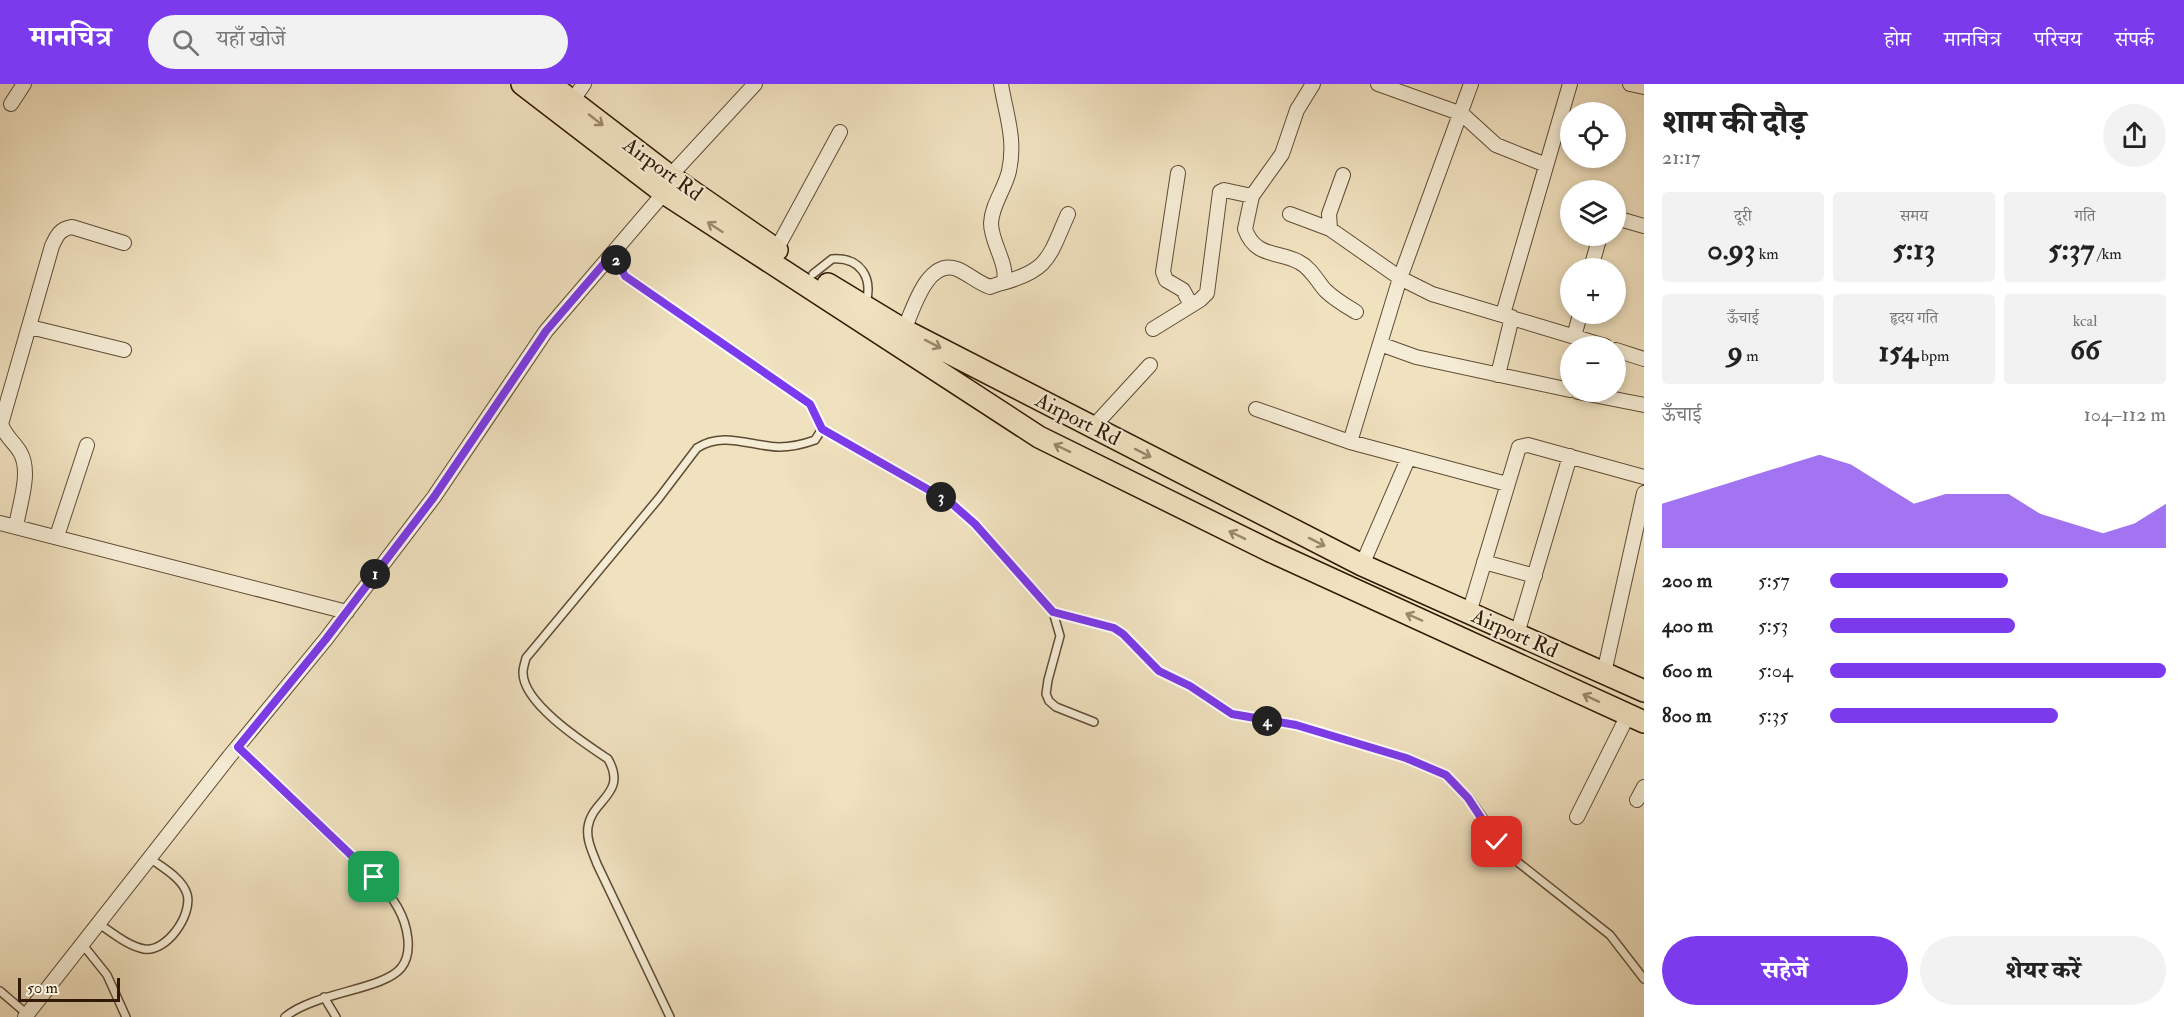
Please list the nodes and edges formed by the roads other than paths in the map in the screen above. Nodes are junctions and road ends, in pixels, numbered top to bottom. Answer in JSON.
{"nodes":[{"id":1,"x":24,"y":84,"type":"edge"},
{"id":2,"x":522,"y":84,"type":"edge"},
{"id":3,"x":550,"y":84,"type":"edge"},
{"id":4,"x":755,"y":84,"type":"edge"},
{"id":5,"x":1002,"y":84,"type":"edge"},
{"id":6,"x":1313,"y":84,"type":"edge"},
{"id":7,"x":1378,"y":84,"type":"edge"},
{"id":8,"x":1471,"y":84,"type":"edge"},
{"id":9,"x":1570,"y":84,"type":"edge"},
{"id":10,"x":1630,"y":84,"type":"edge"},
{"id":11,"x":1644,"y":87,"type":"edge"},
{"id":12,"x":1416,"y":90,"type":"edge"},
{"id":13,"x":578,"y":93,"type":"edge"},
{"id":14,"x":11,"y":104,"type":"dead end"},
{"id":15,"x":1462,"y":114,"type":"junction"},
{"id":16,"x":840,"y":132,"type":"dead end"},
{"id":17,"x":1546,"y":165,"type":"junction"},
{"id":18,"x":1178,"y":173,"type":"dead end"},
{"id":19,"x":1343,"y":175,"type":"dead end"},
{"id":20,"x":667,"y":185,"type":"junction"},
{"id":21,"x":1252,"y":196,"type":"junction"},
{"id":22,"x":1068,"y":214,"type":"dead end"},
{"id":23,"x":1290,"y":214,"type":"dead end"},
{"id":24,"x":1626,"y":221,"type":"edge"},
{"id":25,"x":1644,"y":226,"type":"edge"},
{"id":26,"x":1330,"y":229,"type":"junction"},
{"id":27,"x":124,"y":243,"type":"dead end"},
{"id":28,"x":776,"y":250,"type":"junction"},
{"id":29,"x":613,"y":253,"type":"junction"},
{"id":30,"x":813,"y":274,"type":"junction"},
{"id":31,"x":1401,"y":278,"type":"junction"},
{"id":32,"x":1002,"y":283,"type":"junction"},
{"id":33,"x":1191,"y":305,"type":"junction"},
{"id":34,"x":866,"y":306,"type":"junction"},
{"id":35,"x":1356,"y":312,"type":"dead end"},
{"id":36,"x":1507,"y":316,"type":"junction"},
{"id":37,"x":30,"y":327,"type":"junction"},
{"id":38,"x":1153,"y":329,"type":"dead end"},
{"id":39,"x":904,"y":330,"type":"junction"},
{"id":40,"x":1571,"y":336,"type":"edge"},
{"id":41,"x":1380,"y":344,"type":"junction"},
{"id":42,"x":124,"y":350,"type":"dead end"},
{"id":43,"x":1626,"y":353,"type":"edge"},
{"id":44,"x":1644,"y":359,"type":"edge"},
{"id":45,"x":1150,"y":365,"type":"dead end"},
{"id":46,"x":1498,"y":375,"type":"junction"},
{"id":47,"x":1560,"y":388,"type":"edge"},
{"id":48,"x":1626,"y":401,"type":"edge"},
{"id":49,"x":1644,"y":405,"type":"edge"},
{"id":50,"x":1256,"y":409,"type":"dead end"},
{"id":51,"x":1093,"y":427,"type":"junction"},
{"id":52,"x":822,"y":429,"type":"junction"},
{"id":53,"x":1350,"y":442,"type":"junction"},
{"id":54,"x":87,"y":445,"type":"dead end"},
{"id":55,"x":1570,"y":456,"type":"junction"},
{"id":56,"x":1408,"y":459,"type":"junction"},
{"id":57,"x":1644,"y":477,"type":"edge"},
{"id":58,"x":1507,"y":484,"type":"junction"},
{"id":59,"x":1644,"y":493,"type":"edge"},
{"id":60,"x":0,"y":523,"type":"edge"},
{"id":61,"x":16,"y":527,"type":"junction"},
{"id":62,"x":1640,"y":529,"type":"edge"},
{"id":63,"x":57,"y":536,"type":"junction"},
{"id":64,"x":1484,"y":562,"type":"junction"},
{"id":65,"x":1362,"y":565,"type":"junction"},
{"id":66,"x":1534,"y":576,"type":"junction"},
{"id":67,"x":347,"y":612,"type":"junction"},
{"id":68,"x":1053,"y":612,"type":"junction"},
{"id":69,"x":1469,"y":613,"type":"junction"},
{"id":70,"x":1517,"y":634,"type":"junction"},
{"id":71,"x":1604,"y":673,"type":"junction"},
{"id":72,"x":1644,"y":691,"type":"edge"},
{"id":73,"x":1636,"y":719,"type":"edge"},
{"id":74,"x":1094,"y":722,"type":"dead end"},
{"id":75,"x":238,"y":747,"type":"junction"},
{"id":76,"x":1644,"y":787,"type":"edge"},
{"id":77,"x":1637,"y":800,"type":"dead end"},
{"id":78,"x":1577,"y":817,"type":"dead end"},
{"id":79,"x":151,"y":859,"type":"junction"},
{"id":80,"x":99,"y":924,"type":"junction"},
{"id":81,"x":83,"y":945,"type":"junction"},
{"id":82,"x":1644,"y":979,"type":"edge"},
{"id":83,"x":0,"y":992,"type":"edge"},
{"id":84,"x":324,"y":997,"type":"junction"},
{"id":85,"x":26,"y":1016,"type":"edge"},
{"id":86,"x":126,"y":1017,"type":"edge"},
{"id":87,"x":285,"y":1017,"type":"edge"},
{"id":88,"x":336,"y":1017,"type":"edge"},
{"id":89,"x":670,"y":1017,"type":"edge"}],
"edges":[{"from":1,"to":14,"type":"street"},
{"from":2,"to":20,"type":"main road"},
{"from":3,"to":13,"type":"main road","name":"Airport Rd"},
{"from":4,"to":20,"type":"street"},
{"from":5,"to":32,"type":"street"},
{"from":6,"to":21,"type":"street"},
{"from":7,"to":12,"type":"street"},
{"from":8,"to":15,"type":"street"},
{"from":9,"to":17,"type":"street"},
{"from":10,"to":11,"type":"street"},
{"from":12,"to":15,"type":"street"},
{"from":13,"to":20,"type":"main road","name":"Airport Rd","one_way":true},
{"from":15,"to":17,"type":"street"},
{"from":15,"to":31,"type":"street"},
{"from":16,"to":28,"type":"street"},
{"from":17,"to":36,"type":"street"},
{"from":18,"to":33,"type":"street"},
{"from":19,"to":26,"type":"street"},
{"from":20,"to":28,"type":"main road","name":"Airport Rd"},
{"from":20,"to":29,"type":"street"},
{"from":73,"to":20,"type":"main road","one_way":true},
{"from":21,"to":33,"type":"street"},
{"from":21,"to":35,"type":"street"},
{"from":22,"to":32,"type":"street"},
{"from":23,"to":26,"type":"street"},
{"from":24,"to":25,"type":"street"},
{"from":26,"to":31,"type":"street"},
{"from":27,"to":37,"type":"street"},
{"from":28,"to":30,"type":"main road","name":"Airport Rd"},
{"from":29,"to":52,"type":"lane"},
{"from":29,"to":67,"type":"street"},
{"from":30,"to":34,"type":"main road","name":"Airport Rd"},
{"from":30,"to":34,"type":"lane"},
{"from":31,"to":36,"type":"street"},
{"from":31,"to":41,"type":"street"},
{"from":32,"to":39,"type":"street"},
{"from":33,"to":38,"type":"street"},
{"from":34,"to":39,"type":"main road","name":"Airport Rd"},
{"from":36,"to":40,"type":"street"},
{"from":36,"to":46,"type":"street"},
{"from":37,"to":42,"type":"street"},
{"from":37,"to":61,"type":"street"},
{"from":39,"to":51,"type":"main road","name":"Airport Rd","one_way":true},
{"from":41,"to":46,"type":"street"},
{"from":41,"to":53,"type":"street"},
{"from":43,"to":44,"type":"street"},
{"from":45,"to":51,"type":"street"},
{"from":46,"to":47,"type":"street"},
{"from":48,"to":49,"type":"street"},
{"from":50,"to":53,"type":"street"},
{"from":51,"to":65,"type":"main road","name":"Airport Rd","one_way":true},
{"from":52,"to":68,"type":"lane"},
{"from":52,"to":89,"type":"lane"},
{"from":53,"to":56,"type":"street"},
{"from":54,"to":63,"type":"street"},
{"from":55,"to":57,"type":"street"},
{"from":55,"to":58,"type":"street"},
{"from":55,"to":66,"type":"street"},
{"from":56,"to":58,"type":"street"},
{"from":56,"to":65,"type":"street"},
{"from":58,"to":64,"type":"street"},
{"from":59,"to":62,"type":"street"},
{"from":60,"to":61,"type":"street"},
{"from":61,"to":63,"type":"street"},
{"from":62,"to":71,"type":"street"},
{"from":63,"to":67,"type":"street"},
{"from":64,"to":66,"type":"street"},
{"from":64,"to":69,"type":"street"},
{"from":65,"to":69,"type":"main road","name":"Airport Rd"},
{"from":66,"to":70,"type":"street"},
{"from":67,"to":75,"type":"street"},
{"from":68,"to":74,"type":"lane"},
{"from":68,"to":82,"type":"lane"},
{"from":69,"to":70,"type":"main road","name":"Airport Rd"},
{"from":70,"to":71,"type":"main road","name":"Airport Rd"},
{"from":71,"to":72,"type":"main road","name":"Airport Rd"},
{"from":73,"to":78,"type":"street"},
{"from":75,"to":79,"type":"street"},
{"from":75,"to":84,"type":"lane"},
{"from":76,"to":77,"type":"street"},
{"from":79,"to":80,"type":"street"},
{"from":79,"to":80,"type":"lane"},
{"from":80,"to":81,"type":"street"},
{"from":81,"to":85,"type":"street"},
{"from":81,"to":86,"type":"lane"},
{"from":83,"to":85,"type":"lane"},
{"from":84,"to":87,"type":"lane"},
{"from":84,"to":88,"type":"lane"}]}
